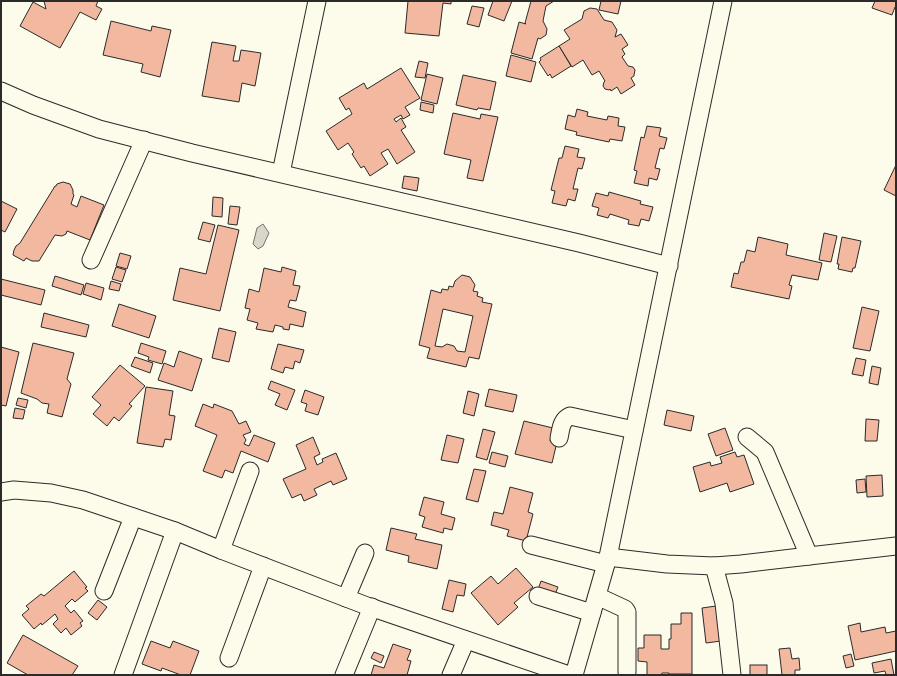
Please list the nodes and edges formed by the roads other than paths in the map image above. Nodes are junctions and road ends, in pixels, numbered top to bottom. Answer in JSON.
{"nodes":[{"id":1,"x":317,"y":1,"type":"edge"},
{"id":2,"x":723,"y":1,"type":"edge"},
{"id":3,"x":1,"y":91,"type":"edge"},
{"id":4,"x":144,"y":140,"type":"junction"},
{"id":5,"x":281,"y":173,"type":"junction"},
{"id":6,"x":92,"y":260,"type":"dead end"},
{"id":7,"x":669,"y":266,"type":"junction"},
{"id":8,"x":634,"y":430,"type":"junction"},
{"id":9,"x":747,"y":437,"type":"dead end"},
{"id":10,"x":559,"y":438,"type":"dead end"},
{"id":11,"x":250,"y":471,"type":"dead end"},
{"id":12,"x":1,"y":492,"type":"edge"},
{"id":13,"x":133,"y":517,"type":"junction"},
{"id":14,"x":175,"y":532,"type":"junction"},
{"id":15,"x":530,"y":544,"type":"dead end"},
{"id":16,"x":896,"y":546,"type":"edge"},
{"id":17,"x":221,"y":550,"type":"junction"},
{"id":18,"x":365,"y":553,"type":"dead end"},
{"id":19,"x":809,"y":556,"type":"junction"},
{"id":20,"x":607,"y":560,"type":"junction"},
{"id":21,"x":263,"y":566,"type":"junction"},
{"id":22,"x":714,"y":566,"type":"junction"},
{"id":23,"x":104,"y":591,"type":"dead end"},
{"id":24,"x":538,"y":596,"type":"dead end"},
{"id":25,"x":597,"y":596,"type":"junction"},
{"id":26,"x":346,"y":598,"type":"junction"},
{"id":27,"x":372,"y":607,"type":"junction"},
{"id":28,"x":592,"y":612,"type":"junction"},
{"id":29,"x":466,"y":640,"type":"junction"},
{"id":30,"x":229,"y":658,"type":"dead end"},
{"id":31,"x":627,"y":672,"type":"dead end"},
{"id":32,"x":123,"y":675,"type":"edge"},
{"id":33,"x":344,"y":675,"type":"edge"},
{"id":34,"x":452,"y":675,"type":"edge"},
{"id":35,"x":569,"y":675,"type":"edge"},
{"id":36,"x":574,"y":675,"type":"edge"},
{"id":37,"x":732,"y":675,"type":"edge"}],
"edges":[{"from":1,"to":5,"type":"street"},
{"from":2,"to":7,"type":"street"},
{"from":3,"to":4,"type":"street"},
{"from":4,"to":5,"type":"street"},
{"from":4,"to":6,"type":"street"},
{"from":5,"to":7,"type":"street"},
{"from":7,"to":8,"type":"street"},
{"from":8,"to":10,"type":"street"},
{"from":8,"to":20,"type":"street"},
{"from":9,"to":19,"type":"street"},
{"from":11,"to":17,"type":"street"},
{"from":12,"to":13,"type":"street"},
{"from":13,"to":14,"type":"street"},
{"from":13,"to":23,"type":"street"},
{"from":14,"to":17,"type":"street"},
{"from":14,"to":32,"type":"street"},
{"from":15,"to":20,"type":"street"},
{"from":16,"to":19,"type":"street"},
{"from":17,"to":21,"type":"street"},
{"from":18,"to":26,"type":"street"},
{"from":19,"to":22,"type":"street"},
{"from":20,"to":22,"type":"street"},
{"from":20,"to":25,"type":"street"},
{"from":21,"to":26,"type":"street"},
{"from":21,"to":30,"type":"street"},
{"from":22,"to":37,"type":"street"},
{"from":24,"to":28,"type":"street"},
{"from":25,"to":28,"type":"street"},
{"from":25,"to":31,"type":"street"},
{"from":26,"to":27,"type":"street"},
{"from":27,"to":29,"type":"street"},
{"from":27,"to":33,"type":"street"},
{"from":28,"to":36,"type":"street"},
{"from":29,"to":34,"type":"street"},
{"from":29,"to":35,"type":"street"}]}
